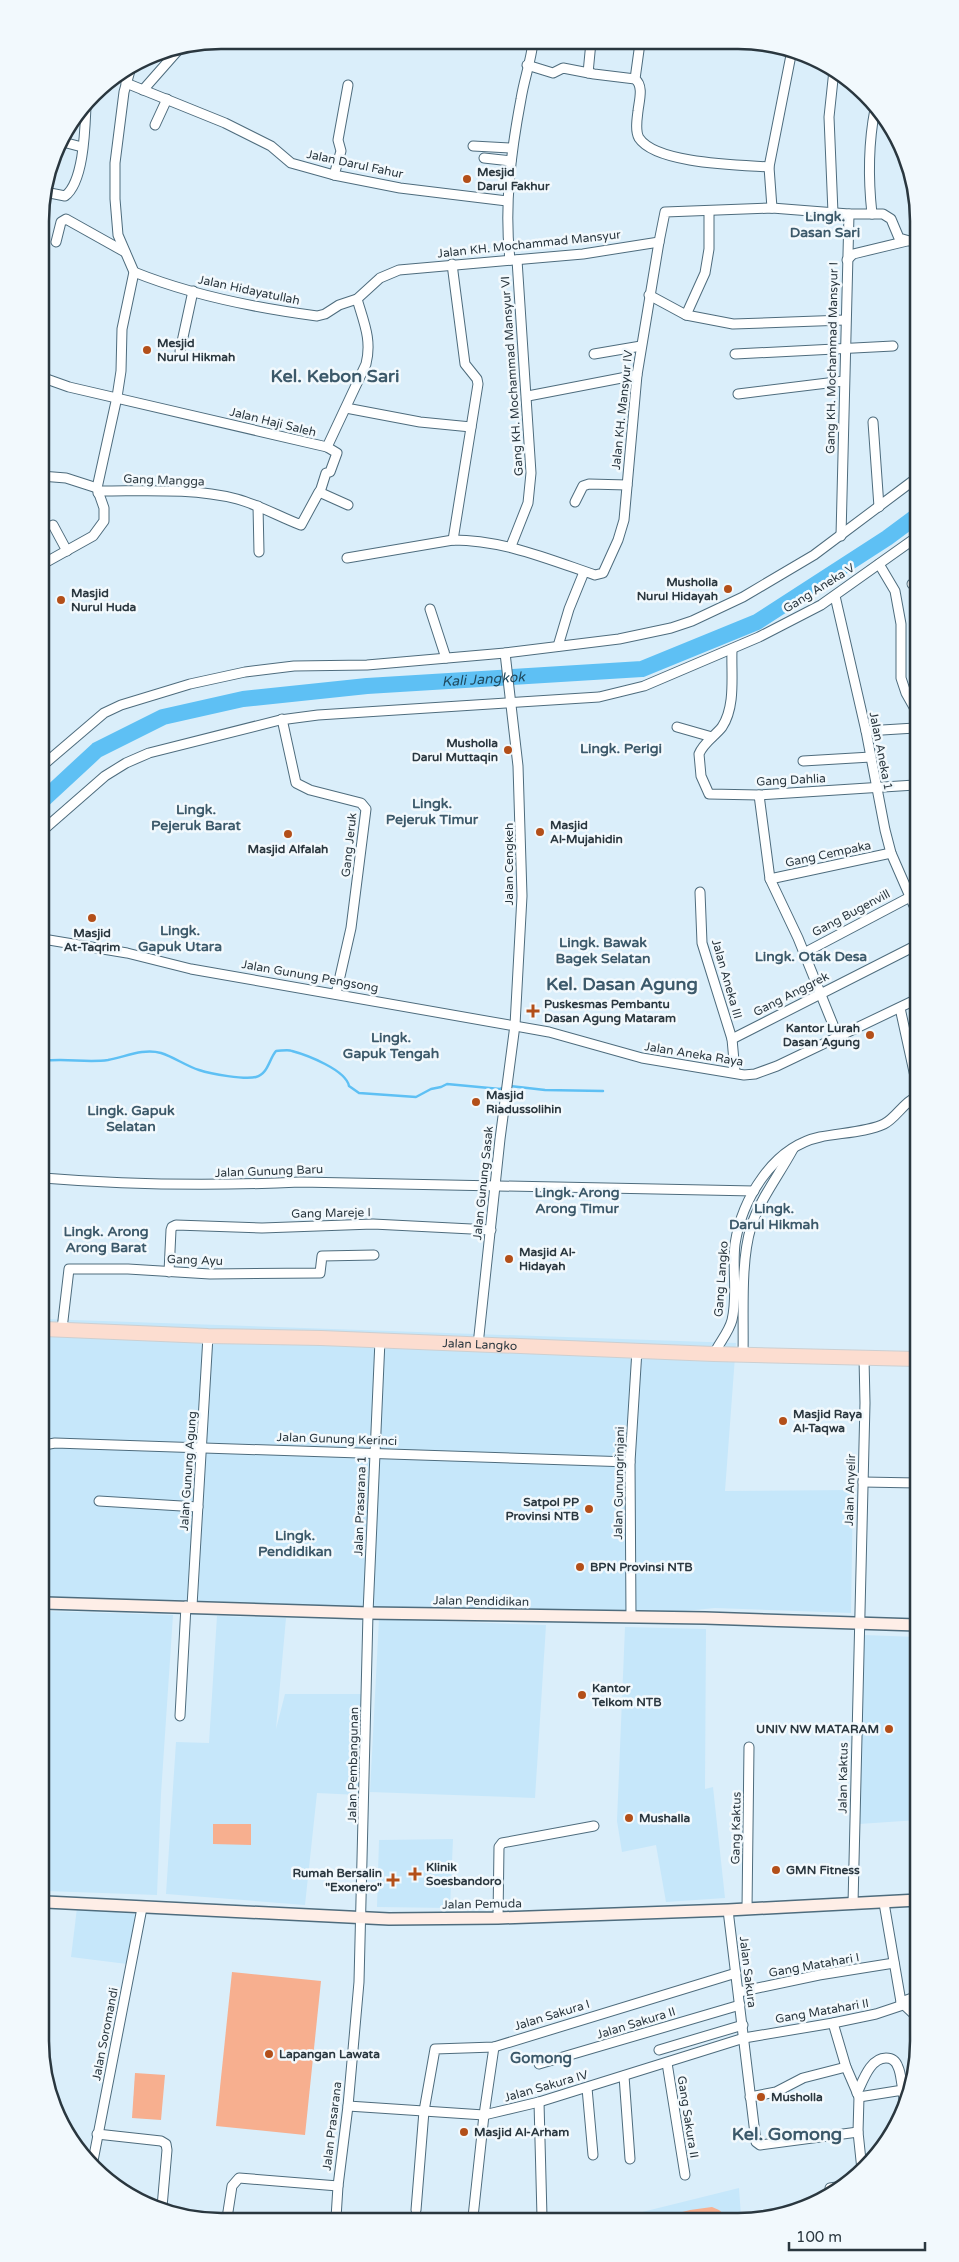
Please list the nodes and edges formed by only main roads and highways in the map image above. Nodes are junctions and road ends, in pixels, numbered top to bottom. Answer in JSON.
{"nodes":[{"id":1,"x":49,"y":1329,"type":"edge"},
{"id":2,"x":910,"y":1358,"type":"edge"}],
"edges":[{"from":1,"to":2,"type":"main road","name":"Jalan Langko"}]}
